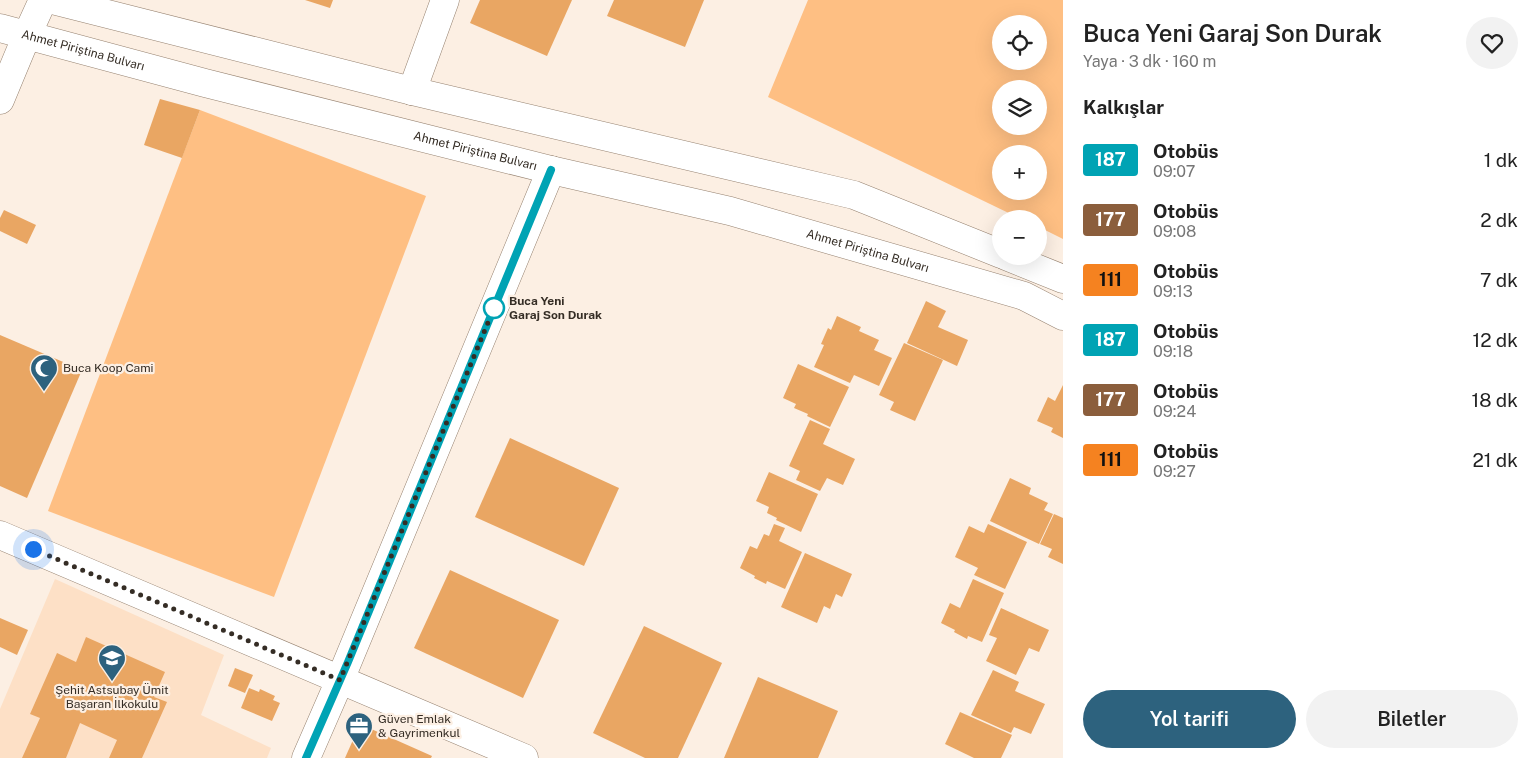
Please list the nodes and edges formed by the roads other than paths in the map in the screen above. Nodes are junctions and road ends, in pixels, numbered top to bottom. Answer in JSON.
{"nodes":[{"id":1,"x":44,"y":0,"type":"edge"},
{"id":2,"x":52,"y":0,"type":"edge"},
{"id":3,"x":445,"y":0,"type":"edge"},
{"id":4,"x":0,"y":28,"type":"edge"},
{"id":5,"x":27,"y":35,"type":"junction"},
{"id":6,"x":412,"y":91,"type":"junction"},
{"id":7,"x":0,"y":100,"type":"edge"},
{"id":8,"x":551,"y":170,"type":"junction"},
{"id":9,"x":992,"y":250,"type":"edge"},
{"id":10,"x":1028,"y":265,"type":"edge"},
{"id":11,"x":1063,"y":279,"type":"edge"},
{"id":12,"x":1063,"y":316,"type":"edge"},
{"id":13,"x":0,"y":535,"type":"edge"},
{"id":14,"x":340,"y":680,"type":"junction"},
{"id":15,"x":306,"y":758,"type":"edge"},
{"id":16,"x":524,"y":758,"type":"edge"}],
"edges":[{"from":1,"to":5,"type":"main road"},
{"from":2,"to":6,"type":"main road"},
{"from":3,"to":6,"type":"main road"},
{"from":4,"to":5,"type":"main road","name":"Ahmet Piriştina Bulvarı"},
{"from":5,"to":7,"type":"main road"},
{"from":5,"to":8,"type":"main road","name":"Ahmet Piriştina Bulvarı"},
{"from":6,"to":9,"type":"main road"},
{"from":8,"to":12,"type":"main road","name":"Ahmet Piriştina Bulvarı"},
{"from":8,"to":14,"type":"main road"},
{"from":10,"to":11,"type":"main road"},
{"from":13,"to":14,"type":"main road"},
{"from":14,"to":15,"type":"main road"},
{"from":14,"to":16,"type":"main road"}]}
